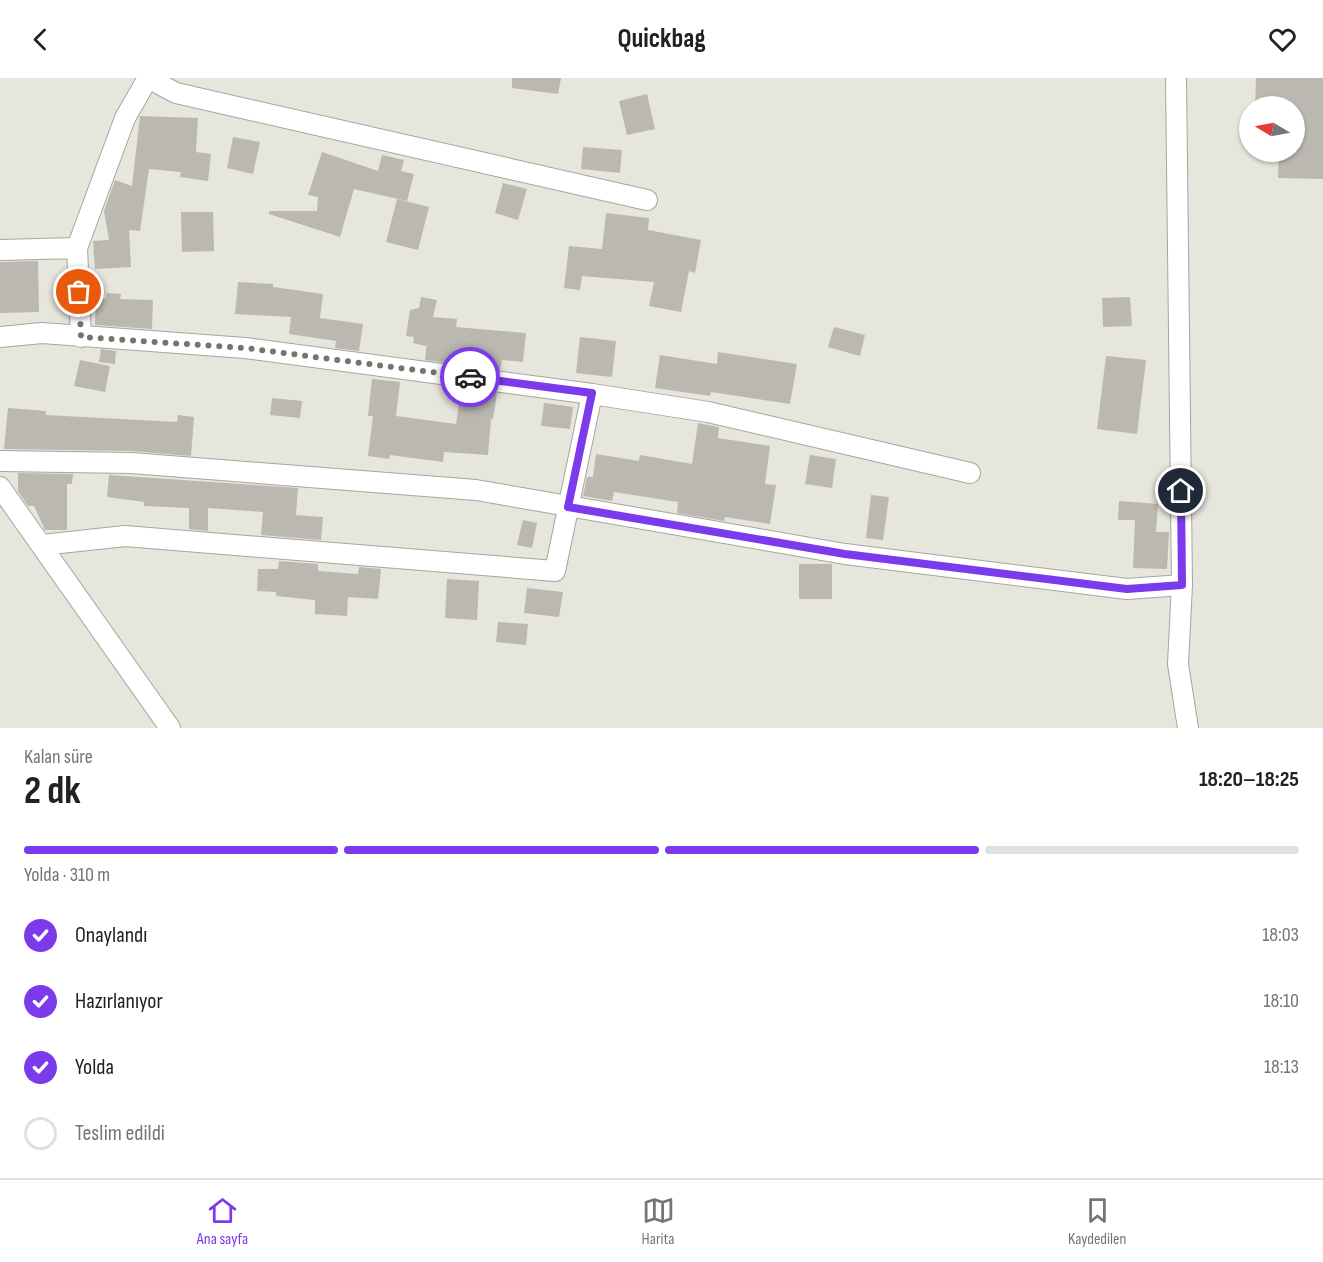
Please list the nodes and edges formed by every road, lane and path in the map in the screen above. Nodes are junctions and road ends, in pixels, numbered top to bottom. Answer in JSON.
{"nodes":[{"id":1,"x":148,"y":78,"type":"edge"},
{"id":2,"x":1176,"y":78,"type":"edge"},
{"id":3,"x":647,"y":200,"type":"dead end"},
{"id":4,"x":77,"y":248,"type":"junction"},
{"id":5,"x":0,"y":250,"type":"edge"},
{"id":6,"x":0,"y":337,"type":"edge"},
{"id":7,"x":81,"y":337,"type":"junction"},
{"id":8,"x":592,"y":393,"type":"junction"},
{"id":9,"x":0,"y":461,"type":"edge"},
{"id":10,"x":970,"y":473,"type":"dead end"},
{"id":11,"x":0,"y":487,"type":"edge"},
{"id":12,"x":568,"y":507,"type":"junction"},
{"id":13,"x":42,"y":544,"type":"junction"},
{"id":14,"x":1182,"y":585,"type":"junction"},
{"id":15,"x":170,"y":728,"type":"edge"},
{"id":16,"x":1188,"y":728,"type":"edge"}],
"edges":[{"from":1,"to":3,"type":"street"},
{"from":1,"to":4,"type":"street"},
{"from":2,"to":14,"type":"street"},
{"from":4,"to":5,"type":"street"},
{"from":4,"to":7,"type":"street"},
{"from":6,"to":7,"type":"street"},
{"from":7,"to":8,"type":"street"},
{"from":8,"to":10,"type":"street"},
{"from":8,"to":12,"type":"street"},
{"from":9,"to":12,"type":"street"},
{"from":11,"to":13,"type":"street"},
{"from":12,"to":13,"type":"street"},
{"from":12,"to":14,"type":"street"},
{"from":13,"to":15,"type":"street"},
{"from":14,"to":16,"type":"street"}]}
